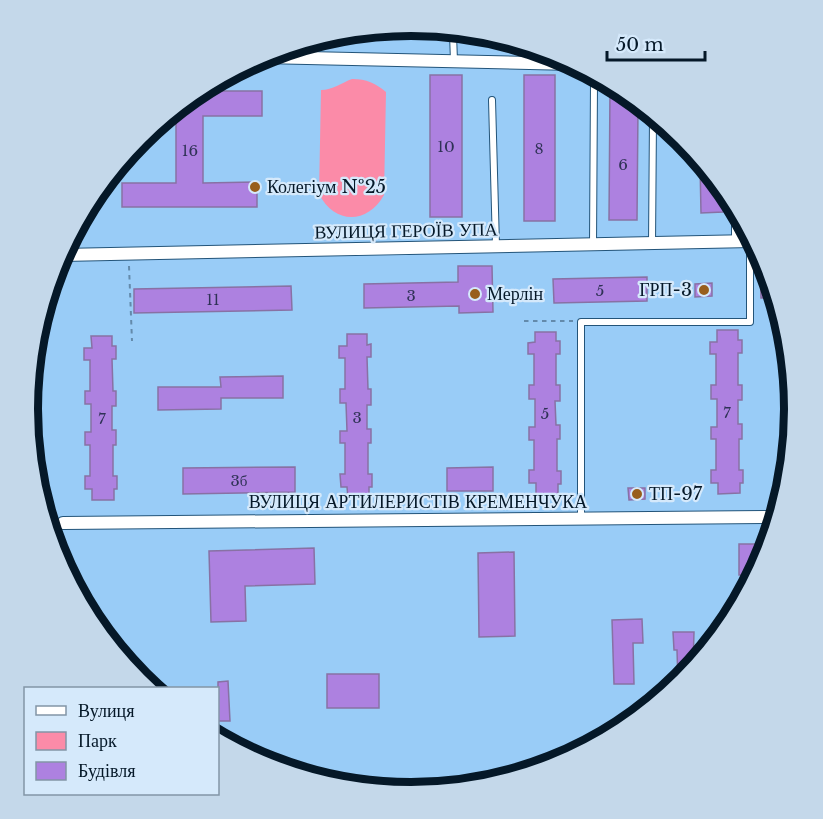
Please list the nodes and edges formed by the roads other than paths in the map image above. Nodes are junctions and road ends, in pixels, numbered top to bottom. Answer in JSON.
{"nodes":[{"id":1,"x":453,"y":38,"type":"edge"},
{"id":2,"x":286,"y":58,"type":"edge"},
{"id":3,"x":454,"y":62,"type":"junction"},
{"id":4,"x":553,"y":64,"type":"edge"},
{"id":5,"x":594,"y":84,"type":"edge"},
{"id":6,"x":492,"y":100,"type":"dead end"},
{"id":7,"x":653,"y":125,"type":"edge"},
{"id":8,"x":735,"y":223,"type":"edge"},
{"id":9,"x":745,"y":241,"type":"edge"},
{"id":10,"x":735,"y":242,"type":"junction"},
{"id":11,"x":652,"y":244,"type":"junction"},
{"id":12,"x":593,"y":245,"type":"junction"},
{"id":13,"x":496,"y":247,"type":"junction"},
{"id":14,"x":751,"y":254,"type":"edge"},
{"id":15,"x":72,"y":255,"type":"edge"},
{"id":16,"x":769,"y":517,"type":"edge"},
{"id":17,"x":580,"y":518,"type":"junction"},
{"id":18,"x":63,"y":523,"type":"dead end"}],
"edges":[{"from":1,"to":3,"type":"lane"},
{"from":2,"to":3,"type":"street"},
{"from":3,"to":4,"type":"street"},
{"from":5,"to":12,"type":"lane"},
{"from":6,"to":13,"type":"lane"},
{"from":7,"to":11,"type":"lane"},
{"from":8,"to":10,"type":"lane"},
{"from":9,"to":10,"type":"street","name":"ВУЛИЦЯ ГЕРОЇВ УПА"},
{"from":10,"to":11,"type":"street","name":"ВУЛИЦЯ ГЕРОЇВ УПА"},
{"from":11,"to":12,"type":"street","name":"ВУЛИЦЯ ГЕРОЇВ УПА"},
{"from":12,"to":13,"type":"street","name":"ВУЛИЦЯ ГЕРОЇВ УПА"},
{"from":13,"to":15,"type":"street","name":"ВУЛИЦЯ ГЕРОЇВ УПА"},
{"from":14,"to":17,"type":"lane"},
{"from":16,"to":17,"type":"street","name":"ВУЛИЦЯ АРТИЛЕРИСТІВ КРЕМЕНЧУКА"},
{"from":17,"to":18,"type":"street","name":"ВУЛИЦЯ АРТИЛЕРИСТІВ КРЕМЕНЧУКА"}]}
